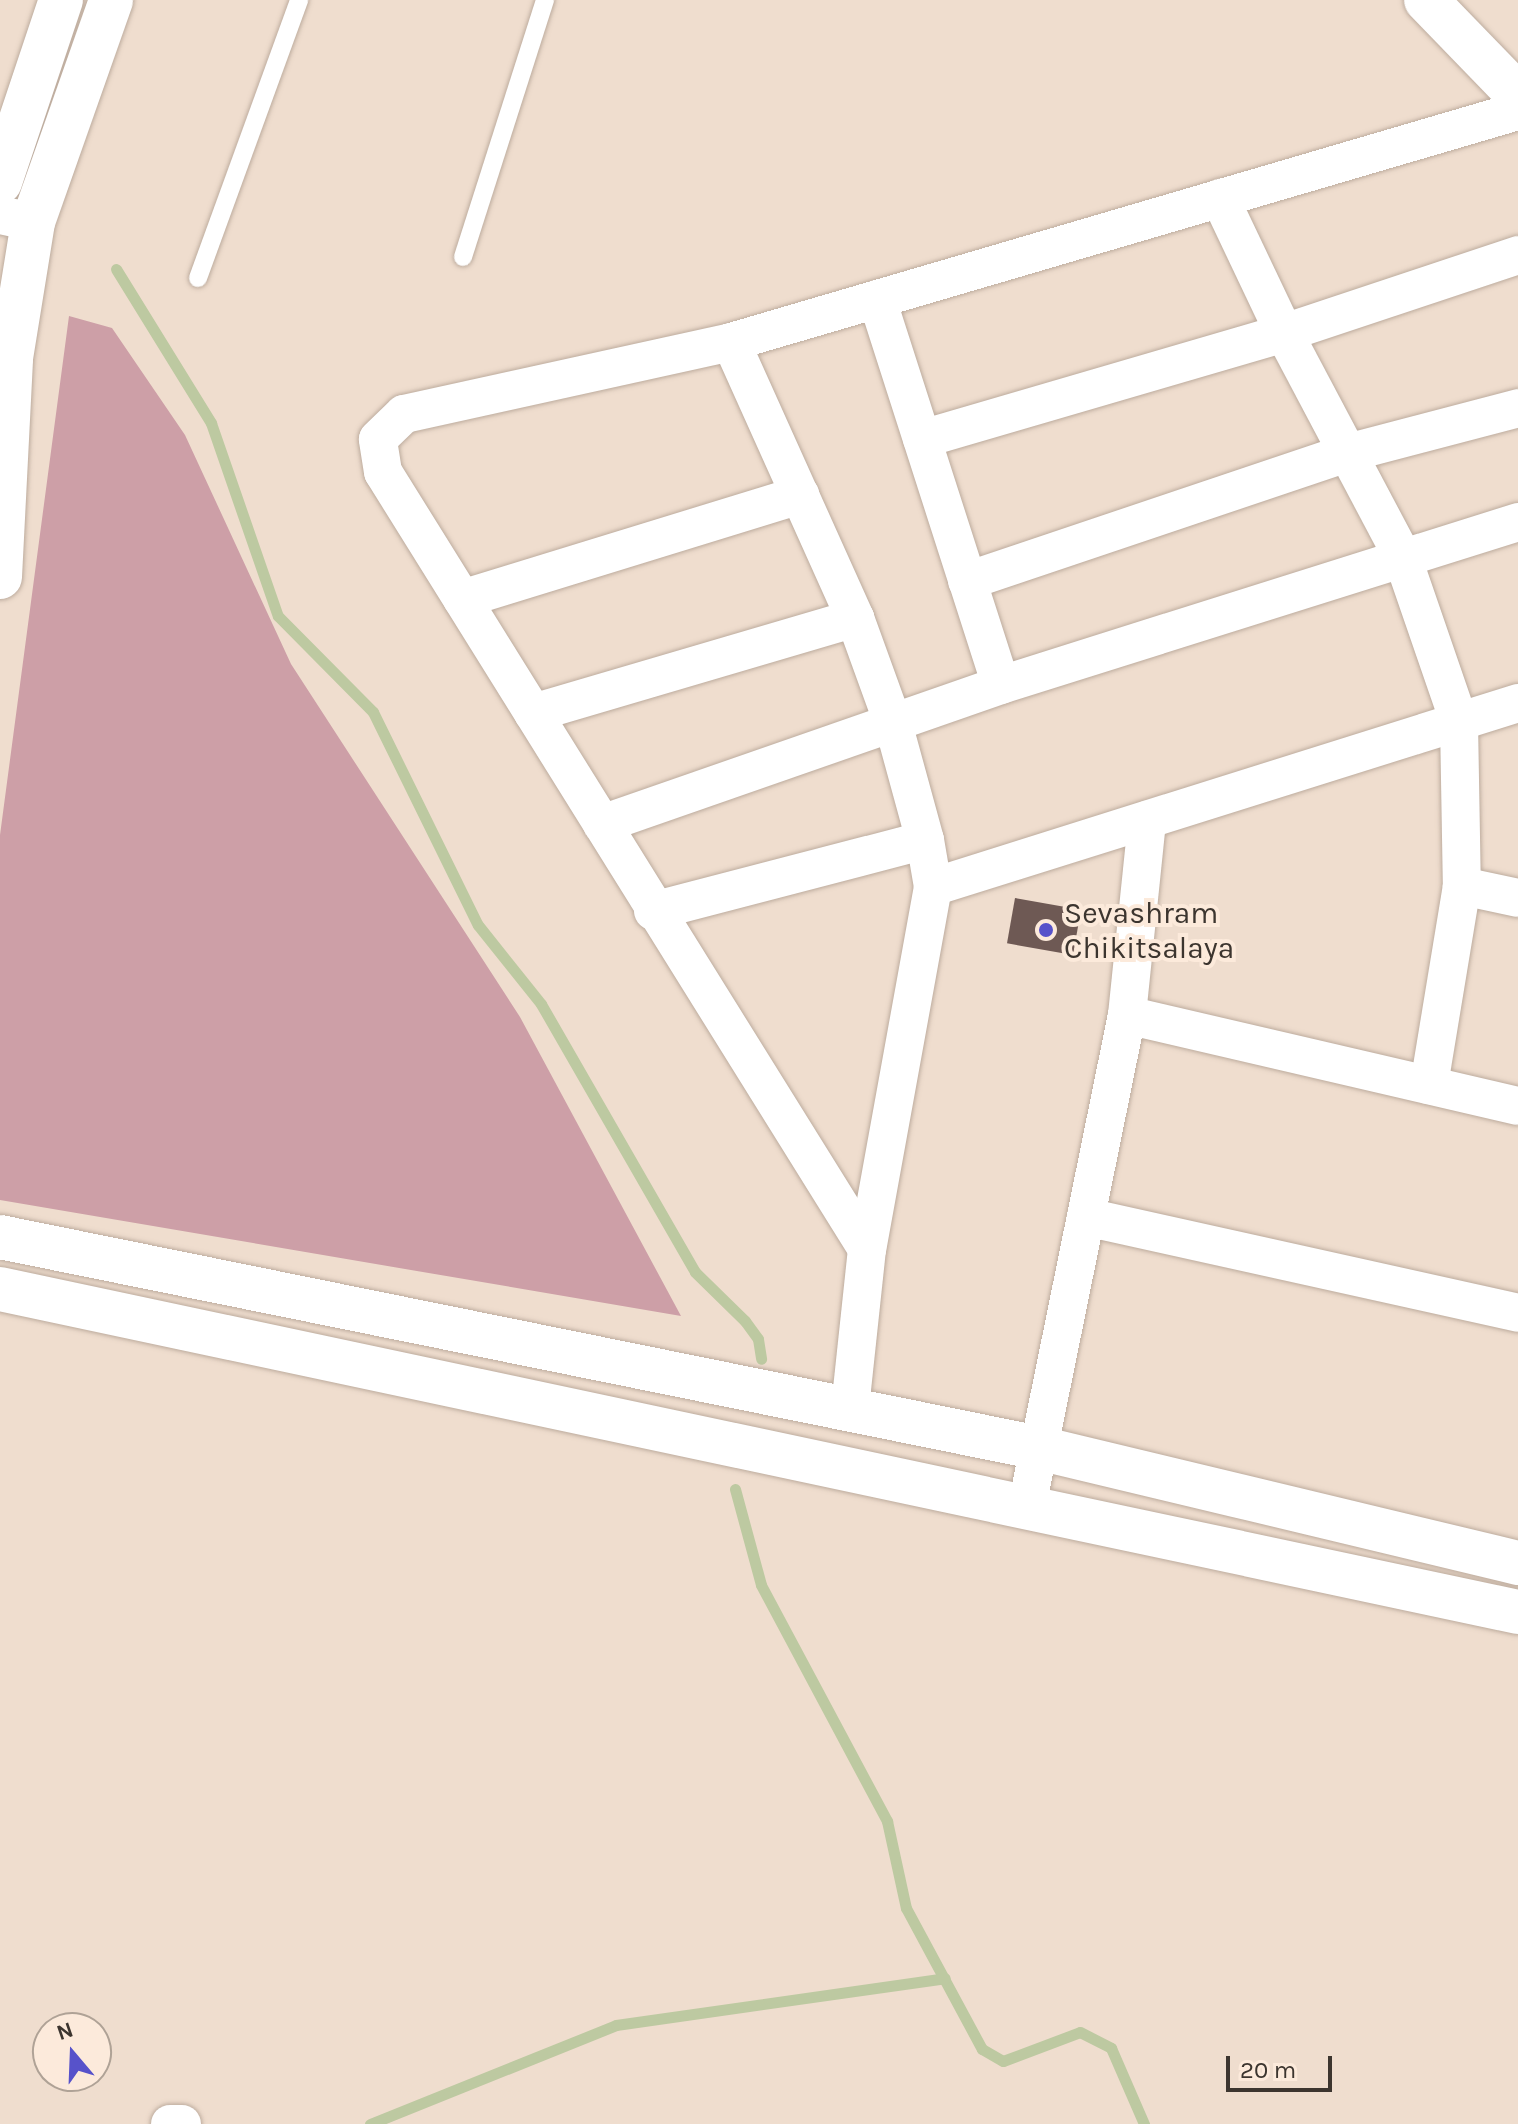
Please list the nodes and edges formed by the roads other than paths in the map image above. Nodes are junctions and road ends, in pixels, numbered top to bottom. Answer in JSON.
{"nodes":[{"id":1,"x":61,"y":0,"type":"edge"},
{"id":2,"x":111,"y":0,"type":"edge"},
{"id":3,"x":299,"y":0,"type":"edge"},
{"id":4,"x":545,"y":0,"type":"edge"},
{"id":5,"x":1426,"y":0,"type":"edge"},
{"id":6,"x":1518,"y":95,"type":"edge"},
{"id":7,"x":1518,"y":111,"type":"edge"},
{"id":8,"x":0,"y":182,"type":"edge"},
{"id":9,"x":1220,"y":198,"type":"junction"},
{"id":10,"x":16,"y":219,"type":"edge"},
{"id":11,"x":1518,"y":255,"type":"edge"},
{"id":12,"x":463,"y":257,"type":"dead end"},
{"id":13,"x":198,"y":278,"type":"dead end"},
{"id":14,"x":877,"y":299,"type":"junction"},
{"id":15,"x":1284,"y":333,"type":"junction"},
{"id":16,"x":731,"y":342,"type":"junction"},
{"id":17,"x":1518,"y":408,"type":"edge"},
{"id":18,"x":922,"y":439,"type":"junction"},
{"id":19,"x":1347,"y":453,"type":"junction"},
{"id":20,"x":800,"y":495,"type":"junction"},
{"id":21,"x":1518,"y":522,"type":"edge"},
{"id":22,"x":1402,"y":556,"type":"junction"},
{"id":23,"x":0,"y":574,"type":"edge"},
{"id":24,"x":967,"y":581,"type":"junction"},
{"id":25,"x":462,"y":599,"type":"junction"},
{"id":26,"x":855,"y":618,"type":"junction"},
{"id":27,"x":1001,"y":685,"type":"junction"},
{"id":28,"x":1518,"y":703,"type":"edge"},
{"id":29,"x":533,"y":713,"type":"junction"},
{"id":30,"x":1459,"y":722,"type":"junction"},
{"id":31,"x":893,"y":723,"type":"junction"},
{"id":32,"x":1147,"y":820,"type":"junction"},
{"id":33,"x":602,"y":824,"type":"junction"},
{"id":34,"x":925,"y":840,"type":"junction"},
{"id":35,"x":1462,"y":886,"type":"junction"},
{"id":36,"x":933,"y":887,"type":"junction"},
{"id":37,"x":1518,"y":898,"type":"edge"},
{"id":38,"x":653,"y":911,"type":"junction"},
{"id":39,"x":1127,"y":1015,"type":"junction"},
{"id":40,"x":1429,"y":1085,"type":"junction"},
{"id":41,"x":1518,"y":1106,"type":"edge"},
{"id":42,"x":1086,"y":1217,"type":"junction"},
{"id":43,"x":0,"y":1237,"type":"edge"},
{"id":44,"x":867,"y":1249,"type":"junction"},
{"id":45,"x":0,"y":1289,"type":"edge"},
{"id":46,"x":1518,"y":1313,"type":"edge"},
{"id":47,"x":759,"y":1389,"type":"junction"},
{"id":48,"x":850,"y":1409,"type":"junction"},
{"id":49,"x":747,"y":1445,"type":"junction"},
{"id":50,"x":1039,"y":1448,"type":"junction"},
{"id":51,"x":1027,"y":1506,"type":"junction"},
{"id":52,"x":1518,"y":1563,"type":"edge"},
{"id":53,"x":1518,"y":1612,"type":"edge"},
{"id":54,"x":170,"y":2124,"type":"edge"},
{"id":55,"x":182,"y":2124,"type":"edge"}],
"edges":[{"from":1,"to":8,"type":"street"},
{"from":2,"to":10,"type":"street"},
{"from":3,"to":13,"type":"lane"},
{"from":4,"to":12,"type":"lane"},
{"from":5,"to":6,"type":"street"},
{"from":7,"to":9,"type":"street"},
{"from":9,"to":14,"type":"street"},
{"from":9,"to":15,"type":"street"},
{"from":10,"to":23,"type":"street"},
{"from":11,"to":15,"type":"street"},
{"from":14,"to":16,"type":"street"},
{"from":14,"to":18,"type":"street"},
{"from":15,"to":18,"type":"street"},
{"from":15,"to":19,"type":"street"},
{"from":16,"to":20,"type":"street"},
{"from":16,"to":25,"type":"street"},
{"from":17,"to":19,"type":"street"},
{"from":18,"to":24,"type":"street"},
{"from":19,"to":22,"type":"street"},
{"from":19,"to":24,"type":"street"},
{"from":20,"to":25,"type":"street"},
{"from":20,"to":26,"type":"street"},
{"from":21,"to":22,"type":"street"},
{"from":22,"to":27,"type":"street"},
{"from":22,"to":30,"type":"street"},
{"from":24,"to":27,"type":"street"},
{"from":25,"to":29,"type":"street"},
{"from":26,"to":29,"type":"street"},
{"from":26,"to":31,"type":"street"},
{"from":27,"to":31,"type":"street"},
{"from":28,"to":30,"type":"street"},
{"from":29,"to":33,"type":"street"},
{"from":30,"to":32,"type":"street"},
{"from":30,"to":35,"type":"street"},
{"from":31,"to":33,"type":"street"},
{"from":31,"to":34,"type":"street"},
{"from":32,"to":36,"type":"street"},
{"from":32,"to":39,"type":"street"},
{"from":33,"to":38,"type":"street"},
{"from":34,"to":36,"type":"street"},
{"from":34,"to":38,"type":"street"},
{"from":35,"to":37,"type":"street"},
{"from":35,"to":40,"type":"street"},
{"from":36,"to":44,"type":"street"},
{"from":38,"to":44,"type":"street"},
{"from":39,"to":40,"type":"street"},
{"from":39,"to":42,"type":"street"},
{"from":40,"to":41,"type":"street"},
{"from":42,"to":46,"type":"street"},
{"from":42,"to":50,"type":"street"},
{"from":43,"to":47,"type":"street"},
{"from":44,"to":48,"type":"street"},
{"from":45,"to":49,"type":"street"},
{"from":47,"to":48,"type":"street"},
{"from":47,"to":49,"type":"street"},
{"from":48,"to":50,"type":"street"},
{"from":49,"to":51,"type":"street"},
{"from":50,"to":51,"type":"street"},
{"from":50,"to":52,"type":"street"},
{"from":51,"to":53,"type":"street"},
{"from":54,"to":55,"type":"street"}]}
